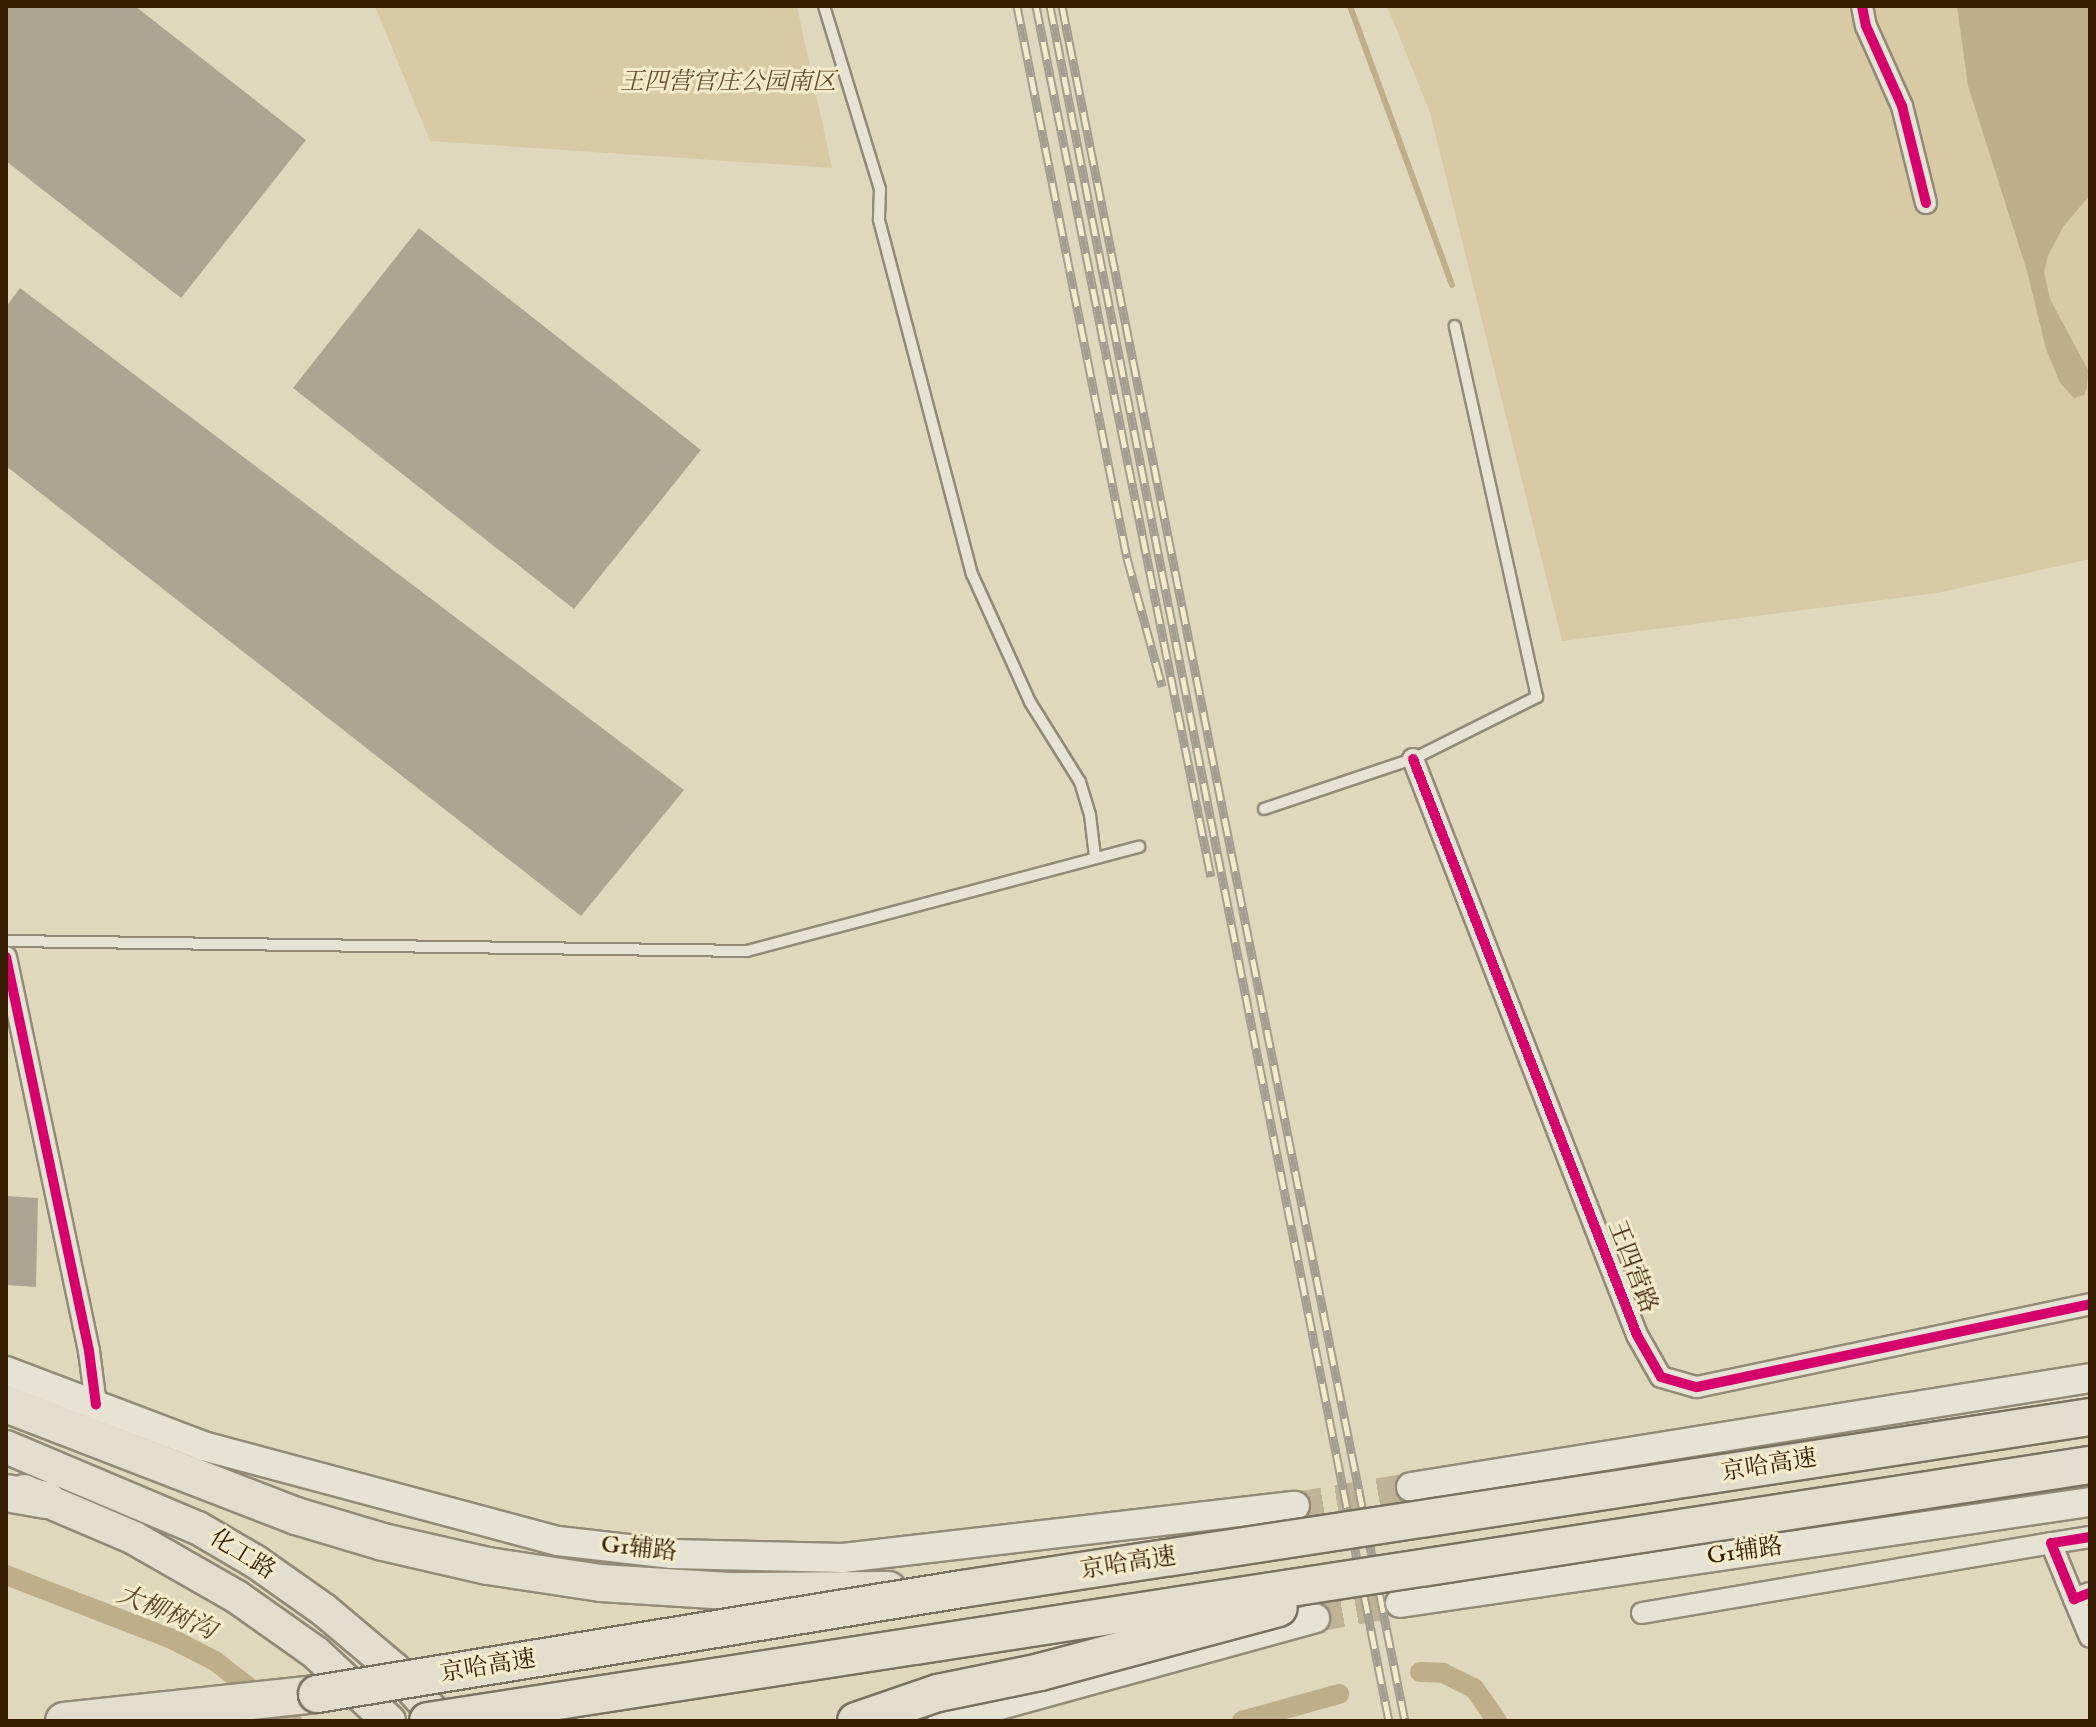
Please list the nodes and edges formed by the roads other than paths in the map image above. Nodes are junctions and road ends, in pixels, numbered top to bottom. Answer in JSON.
{"nodes":[{"id":1,"x":824,"y":6,"type":"edge"},
{"id":2,"x":1862,"y":6,"type":"edge"},
{"id":3,"x":1926,"y":203,"type":"dead end"},
{"id":4,"x":1455,"y":326,"type":"dead end"},
{"id":5,"x":1413,"y":759,"type":"junction"},
{"id":6,"x":1264,"y":809,"type":"dead end"},
{"id":7,"x":1139,"y":847,"type":"dead end"},
{"id":8,"x":1095,"y":857,"type":"junction"},
{"id":9,"x":6,"y":941,"type":"edge"},
{"id":10,"x":6,"y":957,"type":"edge"},
{"id":11,"x":2090,"y":1304,"type":"edge"},
{"id":12,"x":6,"y":1371,"type":"edge"},
{"id":13,"x":2090,"y":1378,"type":"edge"},
{"id":14,"x":6,"y":1404,"type":"edge"},
{"id":15,"x":96,"y":1405,"type":"junction"},
{"id":16,"x":2090,"y":1417,"type":"edge"},
{"id":17,"x":6,"y":1447,"type":"edge"},
{"id":18,"x":2090,"y":1465,"type":"edge"},
{"id":19,"x":6,"y":1484,"type":"edge"},
{"id":20,"x":1411,"y":1487,"type":"tunnel mouth"},
{"id":21,"x":6,"y":1493,"type":"edge"},
{"id":22,"x":46,"y":1500,"type":"junction"},
{"id":23,"x":2090,"y":1502,"type":"edge"},
{"id":24,"x":1295,"y":1506,"type":"tunnel mouth"},
{"id":25,"x":2090,"y":1537,"type":"edge"},
{"id":26,"x":2051,"y":1543,"type":"junction"},
{"id":27,"x":1430,"y":1567,"type":"junction"},
{"id":28,"x":962,"y":1589,"type":"junction"},
{"id":29,"x":2082,"y":1596,"type":"edge"},
{"id":30,"x":1400,"y":1603,"type":"tunnel mouth"},
{"id":31,"x":1642,"y":1613,"type":"dead end"},
{"id":32,"x":1315,"y":1618,"type":"tunnel mouth"},
{"id":33,"x":2090,"y":1637,"type":"edge"},
{"id":34,"x":317,"y":1694,"type":"junction"},
{"id":35,"x":64,"y":1721,"type":"edge"},
{"id":36,"x":168,"y":1721,"type":"edge"},
{"id":37,"x":389,"y":1721,"type":"edge"},
{"id":38,"x":428,"y":1721,"type":"edge"},
{"id":39,"x":441,"y":1721,"type":"edge"},
{"id":40,"x":856,"y":1721,"type":"edge"},
{"id":41,"x":942,"y":1721,"type":"edge"}],
"edges":[{"from":1,"to":8,"type":"lane"},
{"from":2,"to":3,"type":"street"},
{"from":4,"to":5,"type":"lane"},
{"from":5,"to":6,"type":"lane"},
{"from":5,"to":11,"type":"street","name":"王四营路"},
{"from":7,"to":8,"type":"lane"},
{"from":8,"to":9,"type":"lane"},
{"from":10,"to":15,"type":"street"},
{"from":12,"to":15,"type":"main road","name":"G1辅路"},
{"from":13,"to":20,"type":"main road"},
{"from":14,"to":28,"type":"highway","bridge":true},
{"from":15,"to":24,"type":"main road","name":"G1辅路"},
{"from":16,"to":28,"type":"highway","name":"京哈高速","bridge":true},
{"from":17,"to":39,"type":"main road","name":"化工路"},
{"from":18,"to":27,"type":"highway","name":"京哈高速","bridge":true},
{"from":19,"to":22,"type":"main road","name":"化工路"},
{"from":21,"to":22,"type":"highway"},
{"from":22,"to":37,"type":"main road","name":"化工路"},
{"from":23,"to":30,"type":"main road","name":"G1辅路"},
{"from":25,"to":26,"type":"street"},
{"from":26,"to":29,"type":"street"},
{"from":26,"to":31,"type":"street"},
{"from":27,"to":38,"type":"highway","name":"京哈高速","bridge":true},
{"from":27,"to":40,"type":"highway","bridge":true},
{"from":28,"to":34,"type":"highway","name":"京哈高速","bridge":true},
{"from":29,"to":33,"type":"street"},
{"from":32,"to":41,"type":"main road"},
{"from":34,"to":35,"type":"highway"},
{"from":34,"to":36,"type":"highway","name":"京哈高速"}]}
